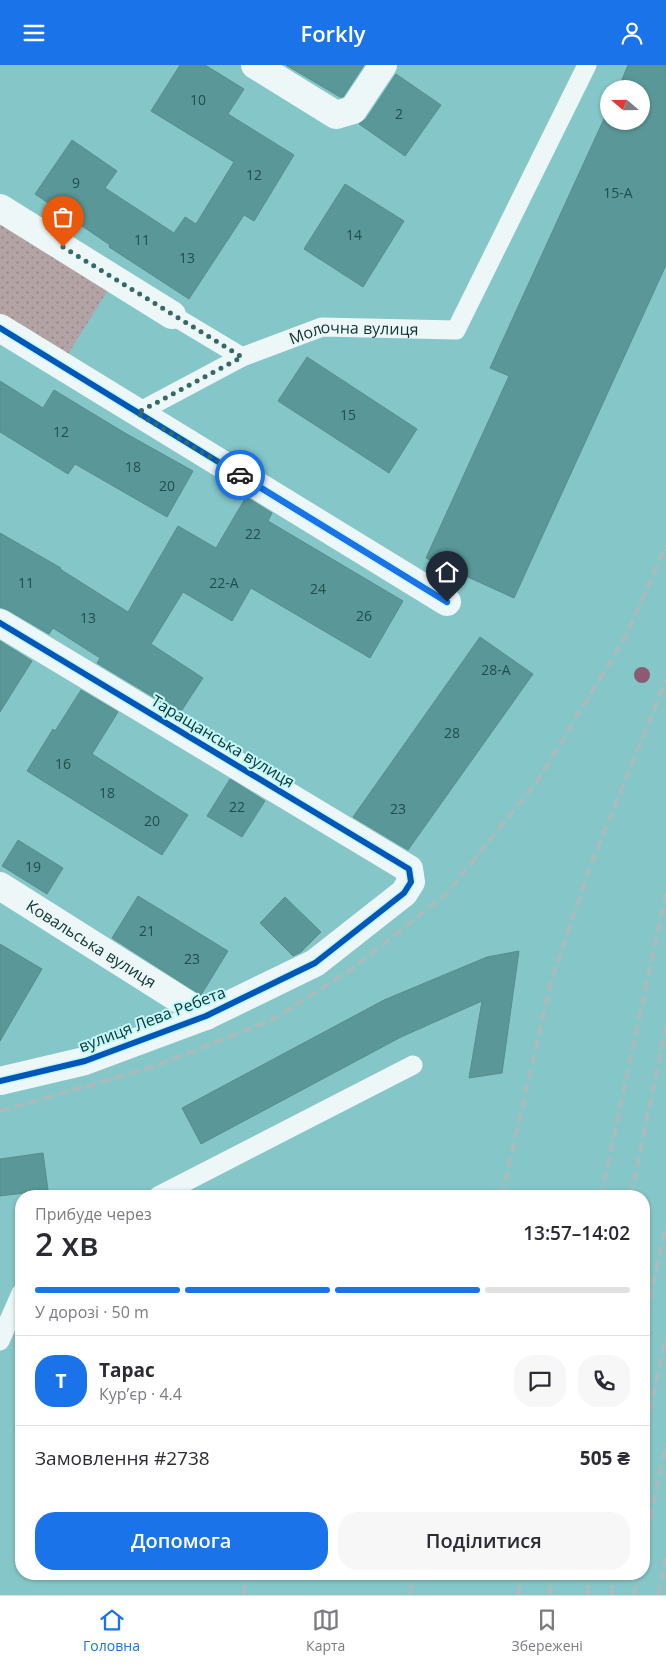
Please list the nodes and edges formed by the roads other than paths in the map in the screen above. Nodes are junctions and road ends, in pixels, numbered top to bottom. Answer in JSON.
{"nodes":[{"id":1,"x":255,"y":65,"type":"edge"},
{"id":2,"x":383,"y":65,"type":"edge"},
{"id":3,"x":587,"y":65,"type":"edge"},
{"id":4,"x":0,"y":208,"type":"edge"},
{"id":5,"x":172,"y":315,"type":"joint"},
{"id":6,"x":0,"y":328,"type":"edge"},
{"id":7,"x":242,"y":357,"type":"junction"},
{"id":8,"x":137,"y":413,"type":"junction"},
{"id":9,"x":447,"y":602,"type":"dead end"},
{"id":10,"x":0,"y":623,"type":"edge"},
{"id":11,"x":0,"y":886,"type":"edge"},
{"id":12,"x":404,"y":893,"type":"joint"},
{"id":13,"x":206,"y":1016,"type":"junction"},
{"id":14,"x":413,"y":1065,"type":"dead end"},
{"id":15,"x":0,"y":1081,"type":"edge"},
{"id":16,"x":170,"y":1190,"type":"edge"},
{"id":17,"x":15,"y":1307,"type":"edge"},
{"id":18,"x":0,"y":1341,"type":"edge"}],
"edges":[{"from":1,"to":2,"type":"street"},
{"from":3,"to":7,"type":"lane","name":"Молочна вулиця"},
{"from":4,"to":5,"type":"street"},
{"from":5,"to":7,"type":"lane"},
{"from":6,"to":8,"type":"street"},
{"from":7,"to":8,"type":"lane"},
{"from":8,"to":9,"type":"street"},
{"from":10,"to":12,"type":"street","name":"Таращанська вулиця"},
{"from":11,"to":13,"type":"street","name":"Ковальська вулиця"},
{"from":12,"to":13,"type":"street","name":"вулиця Лева Ребета"},
{"from":13,"to":15,"type":"street","name":"вулиця Лева Ребета"},
{"from":14,"to":16,"type":"lane"},
{"from":17,"to":18,"type":"lane"}]}
